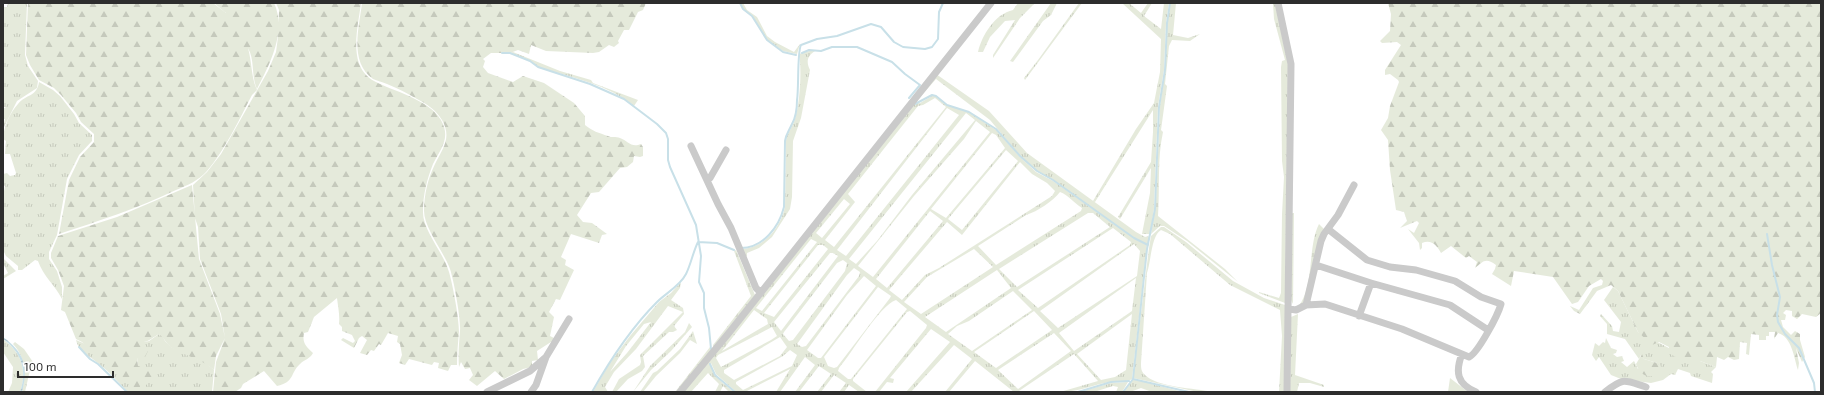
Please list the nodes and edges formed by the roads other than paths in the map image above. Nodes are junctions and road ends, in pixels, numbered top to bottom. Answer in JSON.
{"nodes":[{"id":1,"x":991,"y":3,"type":"edge"},
{"id":2,"x":1278,"y":3,"type":"edge"},
{"id":3,"x":692,"y":146,"type":"dead end"},
{"id":4,"x":726,"y":150,"type":"dead end"},
{"id":5,"x":706,"y":179,"type":"junction"},
{"id":6,"x":1354,"y":185,"type":"dead end"},
{"id":7,"x":1328,"y":228,"type":"junction"},
{"id":8,"x":1316,"y":265,"type":"junction"},
{"id":9,"x":1371,"y":283,"type":"junction"},
{"id":10,"x":760,"y":292,"type":"junction"},
{"id":11,"x":1306,"y":305,"type":"junction"},
{"id":12,"x":1289,"y":309,"type":"junction"},
{"id":13,"x":1359,"y":316,"type":"junction"},
{"id":14,"x":570,"y":320,"type":"dead end"},
{"id":15,"x":1488,"y":330,"type":"junction"},
{"id":16,"x":1462,"y":354,"type":"junction"},
{"id":17,"x":546,"y":357,"type":"junction"},
{"id":18,"x":1646,"y":387,"type":"dead end"},
{"id":19,"x":487,"y":392,"type":"edge"},
{"id":20,"x":531,"y":392,"type":"edge"},
{"id":21,"x":680,"y":392,"type":"edge"},
{"id":22,"x":1287,"y":392,"type":"edge"},
{"id":23,"x":1476,"y":392,"type":"edge"},
{"id":24,"x":1605,"y":392,"type":"edge"}],
"edges":[{"from":1,"to":10,"type":"street"},
{"from":2,"to":12,"type":"street"},
{"from":3,"to":5,"type":"street"},
{"from":4,"to":5,"type":"street"},
{"from":5,"to":10,"type":"street"},
{"from":6,"to":7,"type":"street"},
{"from":7,"to":8,"type":"street"},
{"from":7,"to":15,"type":"street"},
{"from":8,"to":9,"type":"street"},
{"from":8,"to":11,"type":"street"},
{"from":9,"to":13,"type":"street"},
{"from":9,"to":15,"type":"street"},
{"from":10,"to":21,"type":"street"},
{"from":11,"to":12,"type":"street"},
{"from":11,"to":13,"type":"street"},
{"from":12,"to":22,"type":"street"},
{"from":13,"to":16,"type":"street"},
{"from":14,"to":17,"type":"street"},
{"from":15,"to":16,"type":"street"},
{"from":16,"to":23,"type":"street"},
{"from":17,"to":19,"type":"street"},
{"from":17,"to":20,"type":"street"},
{"from":18,"to":24,"type":"street"}]}
